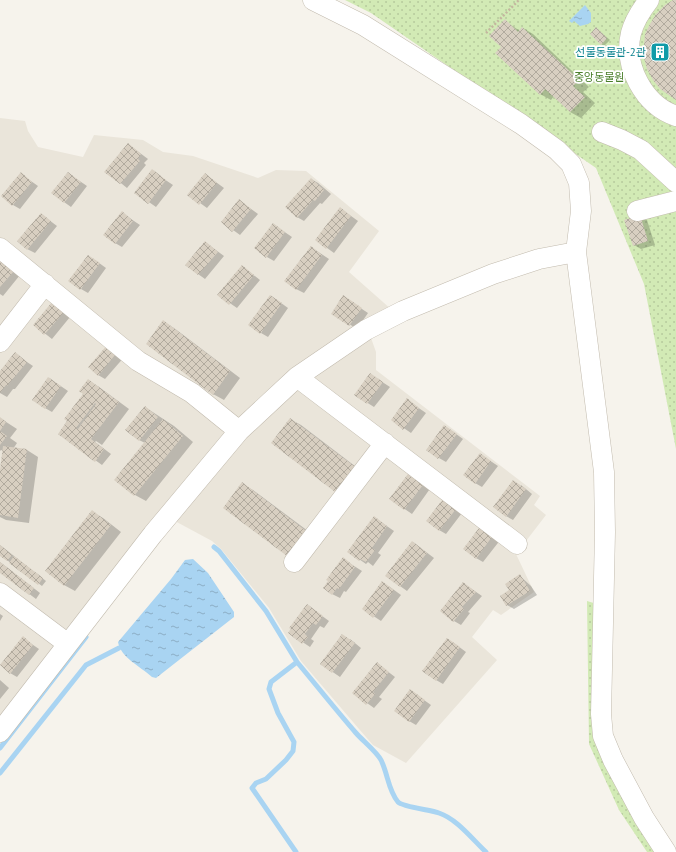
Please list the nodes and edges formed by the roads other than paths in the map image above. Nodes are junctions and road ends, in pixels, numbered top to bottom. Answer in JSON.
{"nodes":[{"id":1,"x":312,"y":0,"type":"edge"},
{"id":2,"x":648,"y":0,"type":"edge"},
{"id":3,"x":676,"y":116,"type":"edge"},
{"id":4,"x":602,"y":132,"type":"dead end"},
{"id":5,"x":676,"y":182,"type":"edge"},
{"id":6,"x":676,"y":201,"type":"edge"},
{"id":7,"x":637,"y":211,"type":"dead end"},
{"id":8,"x":0,"y":248,"type":"edge"},
{"id":9,"x":576,"y":252,"type":"junction"},
{"id":10,"x":44,"y":284,"type":"junction"},
{"id":11,"x":0,"y":342,"type":"edge"},
{"id":12,"x":297,"y":377,"type":"junction"},
{"id":13,"x":239,"y":431,"type":"junction"},
{"id":14,"x":385,"y":444,"type":"junction"},
{"id":15,"x":517,"y":544,"type":"dead end"},
{"id":16,"x":294,"y":562,"type":"dead end"},
{"id":17,"x":0,"y":593,"type":"edge"},
{"id":18,"x":68,"y":644,"type":"junction"},
{"id":19,"x":0,"y":732,"type":"edge"},
{"id":20,"x":666,"y":852,"type":"edge"}],
"edges":[{"from":1,"to":9,"type":"street"},
{"from":2,"to":3,"type":"street"},
{"from":4,"to":5,"type":"street"},
{"from":6,"to":7,"type":"street"},
{"from":8,"to":10,"type":"street"},
{"from":9,"to":12,"type":"street"},
{"from":9,"to":20,"type":"street"},
{"from":10,"to":11,"type":"street"},
{"from":10,"to":13,"type":"street"},
{"from":12,"to":13,"type":"street"},
{"from":12,"to":14,"type":"street"},
{"from":13,"to":18,"type":"street"},
{"from":14,"to":15,"type":"street"},
{"from":14,"to":16,"type":"street"},
{"from":17,"to":18,"type":"street"},
{"from":18,"to":19,"type":"street"}]}
